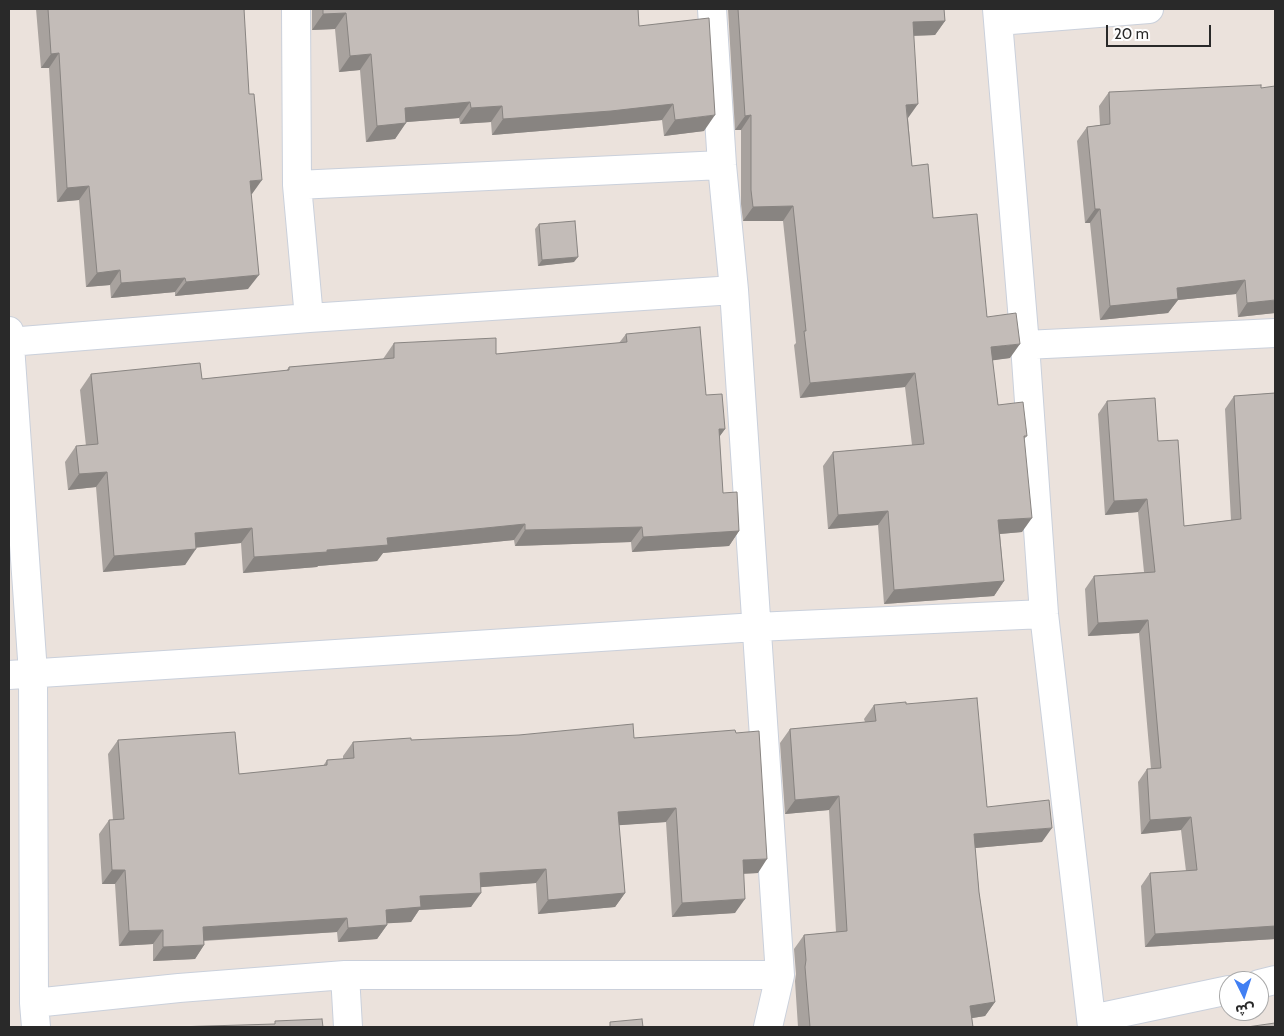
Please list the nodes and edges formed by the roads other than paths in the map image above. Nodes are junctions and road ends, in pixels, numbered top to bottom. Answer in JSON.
{"nodes":[{"id":1,"x":296,"y":9,"type":"edge"},
{"id":2,"x":712,"y":9,"type":"edge"},
{"id":3,"x":1149,"y":9,"type":"edge"},
{"id":4,"x":998,"y":15,"type":"edge"},
{"id":5,"x":722,"y":165,"type":"junction"},
{"id":6,"x":297,"y":185,"type":"junction"},
{"id":7,"x":734,"y":290,"type":"junction"},
{"id":8,"x":308,"y":318,"type":"junction"},
{"id":9,"x":1275,"y":333,"type":"edge"},
{"id":10,"x":9,"y":337,"type":"edge"},
{"id":11,"x":1025,"y":345,"type":"junction"},
{"id":12,"x":1044,"y":614,"type":"junction"},
{"id":13,"x":756,"y":628,"type":"junction"},
{"id":14,"x":21,"y":674,"type":"edge"},
{"id":15,"x":344,"y":975,"type":"junction"},
{"id":16,"x":780,"y":975,"type":"junction"},
{"id":17,"x":1219,"y":992,"type":"edge"},
{"id":18,"x":35,"y":1015,"type":"edge"},
{"id":19,"x":1092,"y":1023,"type":"edge"},
{"id":20,"x":348,"y":1027,"type":"edge"},
{"id":21,"x":768,"y":1027,"type":"edge"}],
"edges":[{"from":1,"to":6,"type":"street"},
{"from":2,"to":5,"type":"street"},
{"from":3,"to":4,"type":"street"},
{"from":4,"to":11,"type":"street"},
{"from":5,"to":6,"type":"street"},
{"from":5,"to":7,"type":"street"},
{"from":6,"to":8,"type":"street"},
{"from":7,"to":8,"type":"street"},
{"from":7,"to":13,"type":"street"},
{"from":8,"to":10,"type":"street"},
{"from":9,"to":11,"type":"street"},
{"from":10,"to":14,"type":"street"},
{"from":11,"to":12,"type":"street"},
{"from":12,"to":13,"type":"street"},
{"from":12,"to":19,"type":"street"},
{"from":13,"to":14,"type":"street"},
{"from":13,"to":16,"type":"street"},
{"from":14,"to":18,"type":"street"},
{"from":15,"to":16,"type":"street"},
{"from":15,"to":18,"type":"street"},
{"from":15,"to":20,"type":"street"},
{"from":16,"to":21,"type":"street"},
{"from":17,"to":19,"type":"street"}]}
